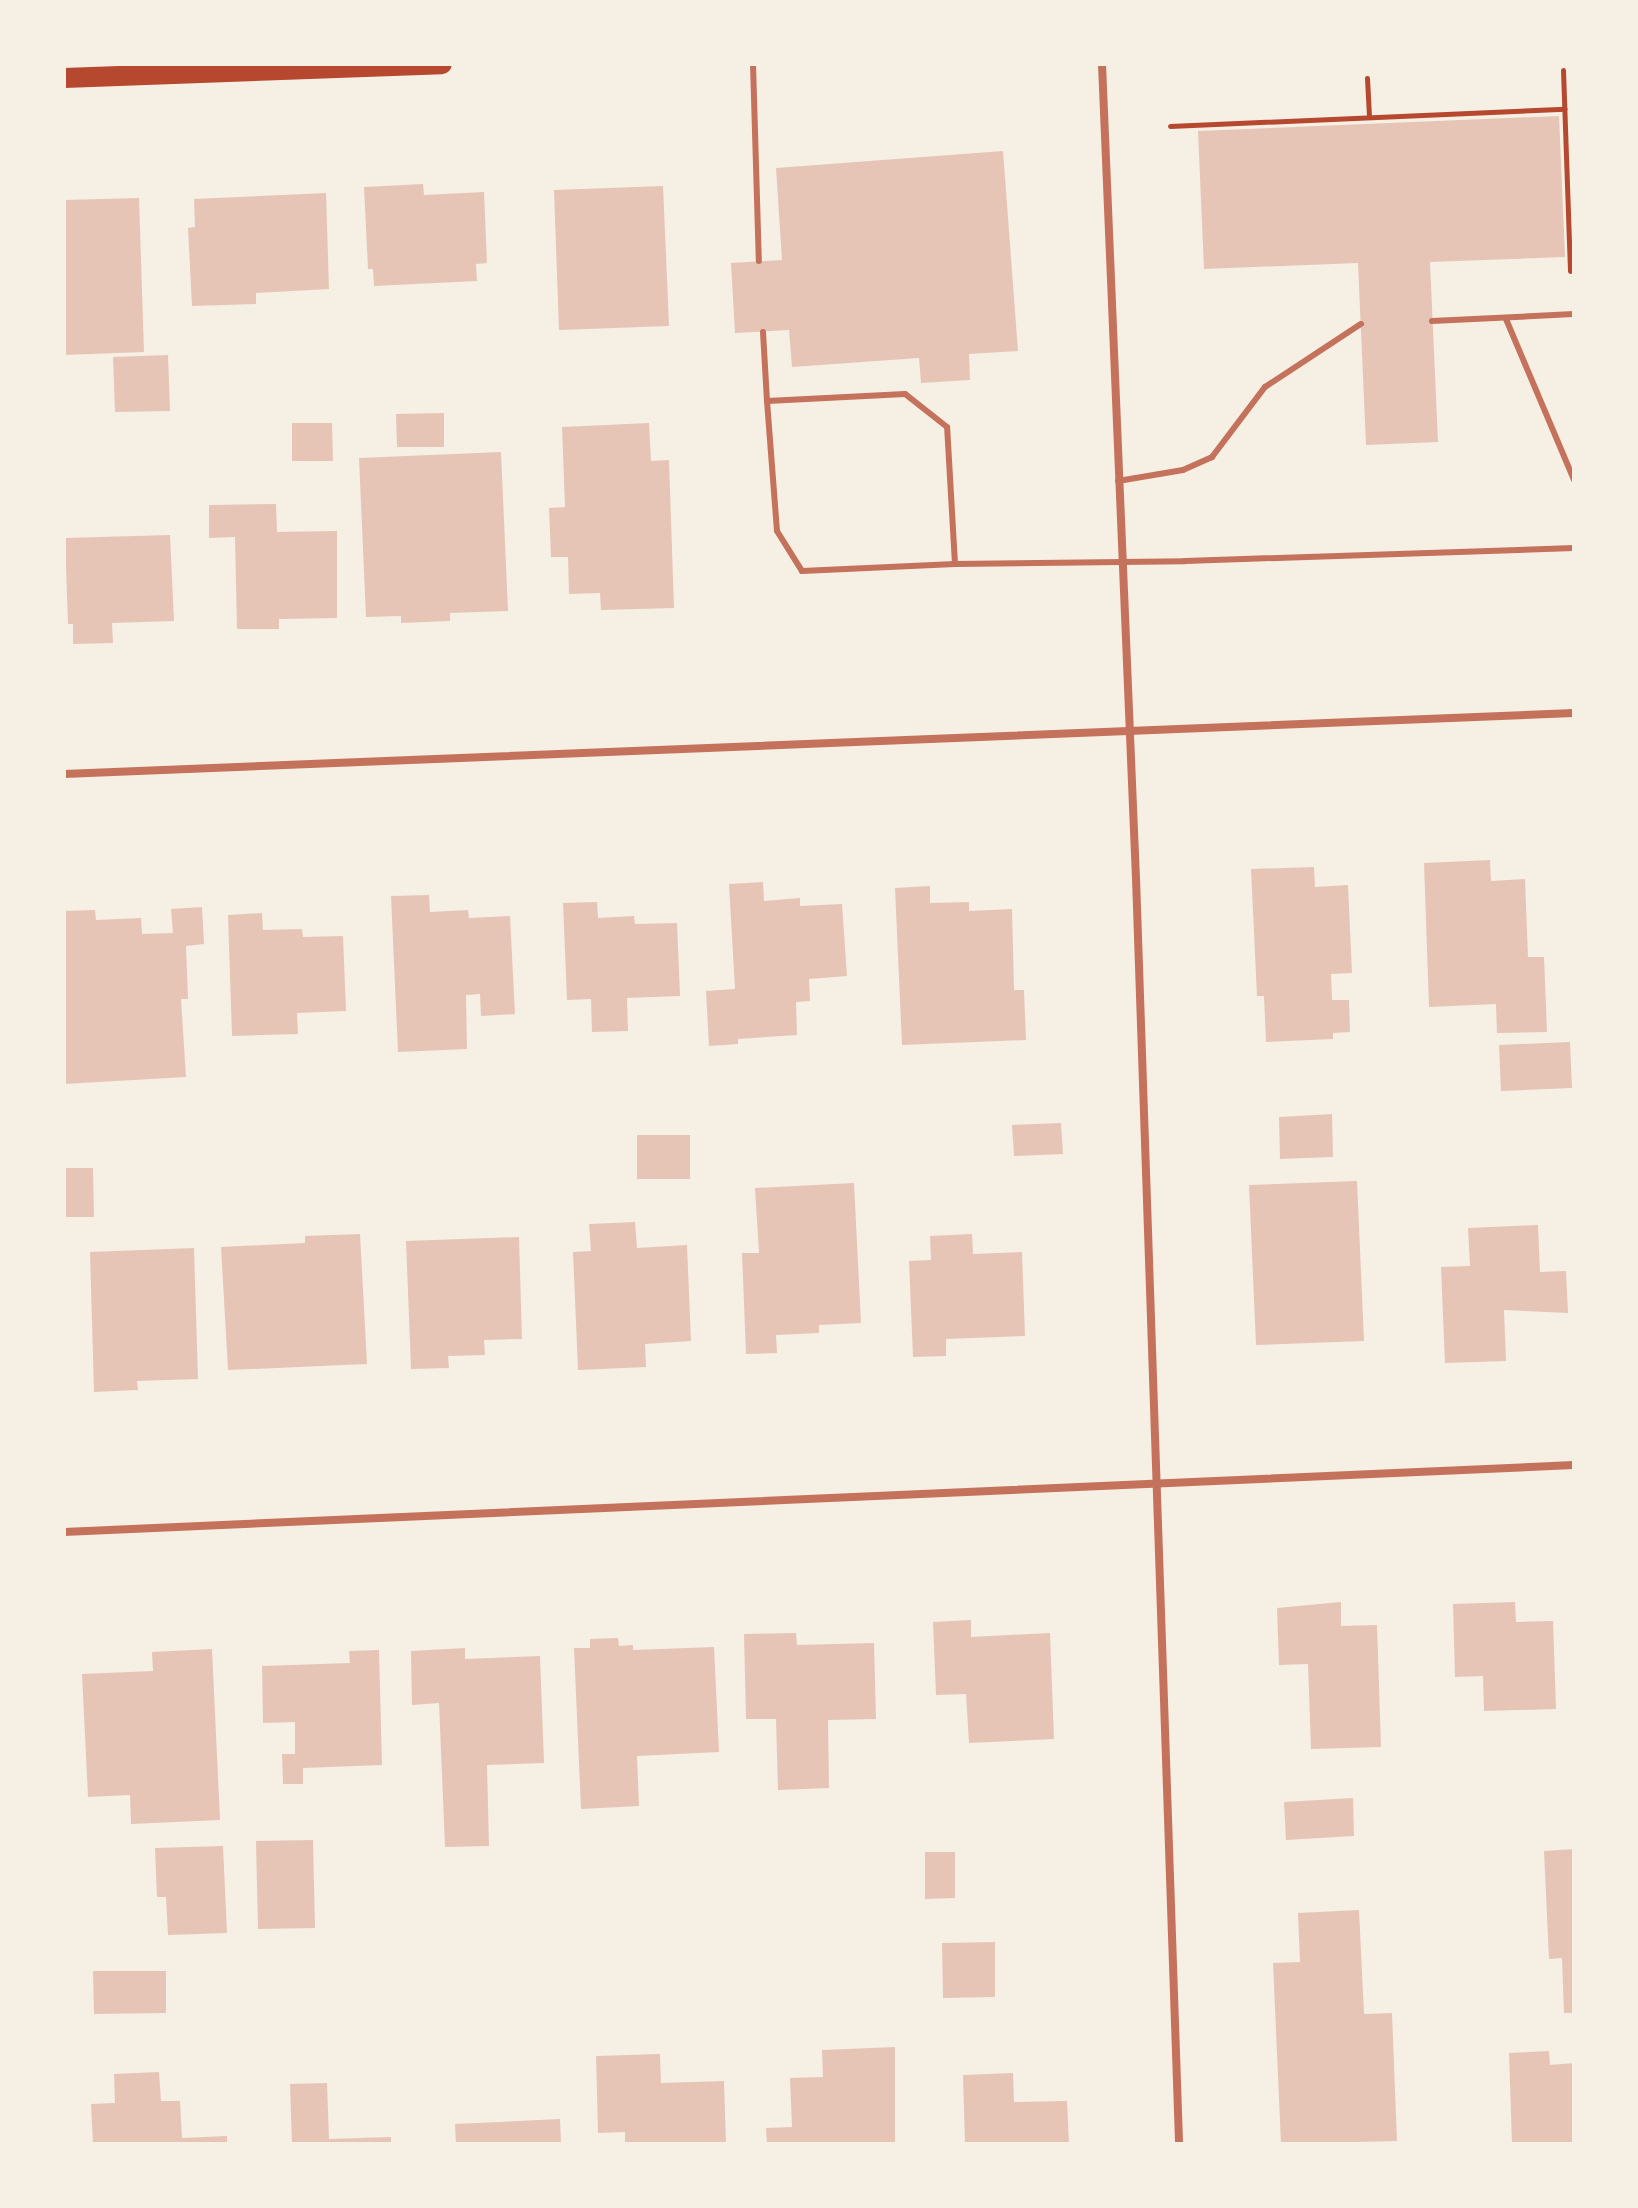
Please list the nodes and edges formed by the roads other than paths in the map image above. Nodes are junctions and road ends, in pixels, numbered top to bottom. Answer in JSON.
{"nodes":[{"id":1,"x":442,"y":64,"type":"edge"},
{"id":2,"x":753,"y":64,"type":"edge"},
{"id":3,"x":1102,"y":64,"type":"edge"},
{"id":4,"x":352,"y":66,"type":"edge"},
{"id":5,"x":64,"y":78,"type":"edge"},
{"id":6,"x":759,"y":261,"type":"dead end"},
{"id":7,"x":1574,"y":314,"type":"edge"},
{"id":8,"x":1506,"y":319,"type":"junction"},
{"id":9,"x":1432,"y":321,"type":"dead end"},
{"id":10,"x":1361,"y":324,"type":"dead end"},
{"id":11,"x":763,"y":332,"type":"dead end"},
{"id":12,"x":767,"y":401,"type":"junction"},
{"id":13,"x":1574,"y":480,"type":"edge"},
{"id":14,"x":1118,"y":481,"type":"junction"},
{"id":15,"x":1574,"y":548,"type":"edge"},
{"id":16,"x":1121,"y":562,"type":"junction"},
{"id":17,"x":955,"y":564,"type":"junction"},
{"id":18,"x":1574,"y":713,"type":"edge"},
{"id":19,"x":1129,"y":732,"type":"junction"},
{"id":20,"x":64,"y":774,"type":"edge"},
{"id":21,"x":1574,"y":1465,"type":"edge"},
{"id":22,"x":1154,"y":1482,"type":"junction"},
{"id":23,"x":64,"y":1532,"type":"edge"},
{"id":24,"x":1179,"y":2144,"type":"edge"}],
"edges":[{"from":1,"to":4,"type":"main road"},
{"from":2,"to":6,"type":"lane"},
{"from":3,"to":14,"type":"street"},
{"from":4,"to":5,"type":"main road"},
{"from":7,"to":8,"type":"lane"},
{"from":8,"to":9,"type":"lane"},
{"from":8,"to":13,"type":"lane"},
{"from":10,"to":14,"type":"lane"},
{"from":11,"to":12,"type":"lane"},
{"from":12,"to":17,"type":"lane"},
{"from":12,"to":17,"type":"lane"},
{"from":14,"to":16,"type":"street"},
{"from":15,"to":16,"type":"lane"},
{"from":16,"to":17,"type":"lane"},
{"from":16,"to":19,"type":"street"},
{"from":18,"to":19,"type":"street"},
{"from":19,"to":20,"type":"street"},
{"from":19,"to":22,"type":"street"},
{"from":21,"to":22,"type":"street"},
{"from":22,"to":23,"type":"street"},
{"from":22,"to":24,"type":"street"}]}
